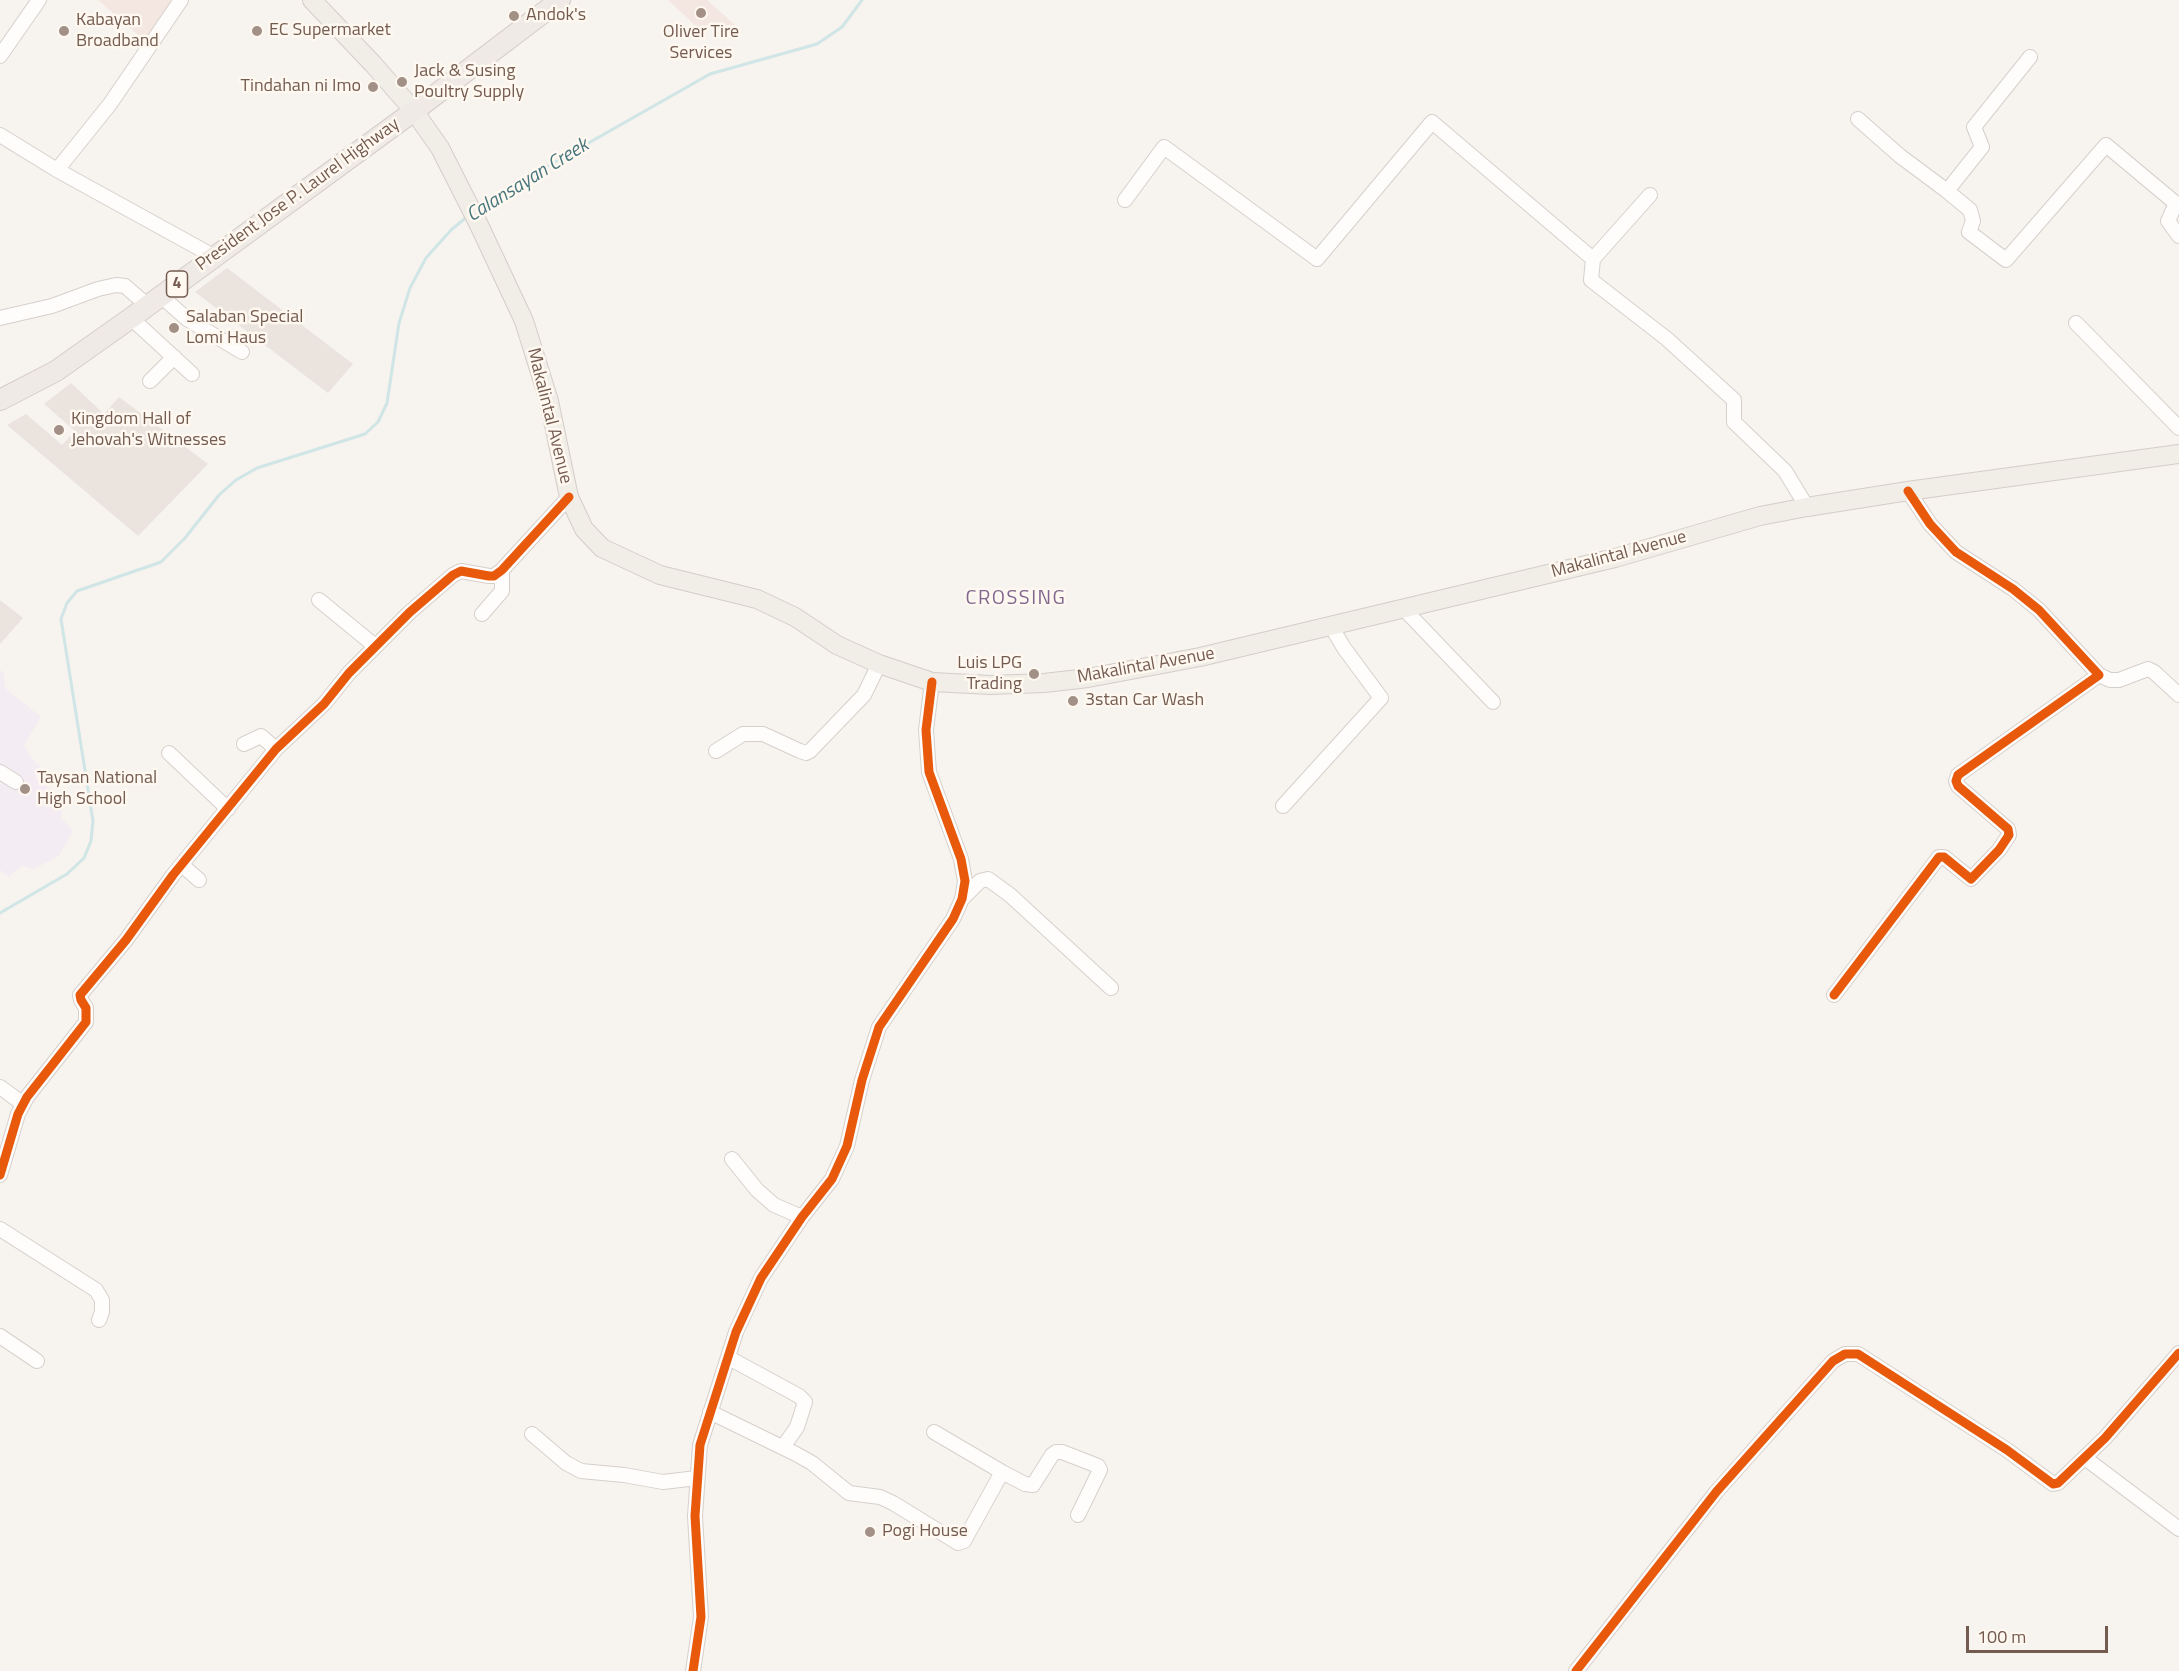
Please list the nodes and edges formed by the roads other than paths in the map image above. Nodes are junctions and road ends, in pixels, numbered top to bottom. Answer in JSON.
{"nodes":[{"id":1,"x":39,"y":0,"type":"edge"},
{"id":2,"x":181,"y":0,"type":"edge"},
{"id":3,"x":312,"y":0,"type":"edge"},
{"id":4,"x":560,"y":0,"type":"edge"},
{"id":5,"x":0,"y":56,"type":"edge"},
{"id":6,"x":2030,"y":57,"type":"dead end"},
{"id":7,"x":414,"y":111,"type":"junction"},
{"id":8,"x":1858,"y":119,"type":"dead end"},
{"id":9,"x":0,"y":135,"type":"edge"},
{"id":10,"x":57,"y":170,"type":"junction"},
{"id":11,"x":1947,"y":191,"type":"junction"},
{"id":12,"x":1650,"y":195,"type":"dead end"},
{"id":13,"x":1125,"y":200,"type":"dead end"},
{"id":14,"x":2177,"y":205,"type":"edge"},
{"id":15,"x":2179,"y":236,"type":"edge"},
{"id":16,"x":215,"y":256,"type":"junction"},
{"id":17,"x":1593,"y":259,"type":"junction"},
{"id":18,"x":155,"y":301,"type":"junction"},
{"id":19,"x":0,"y":318,"type":"edge"},
{"id":20,"x":131,"y":318,"type":"junction"},
{"id":21,"x":2076,"y":323,"type":"dead end"},
{"id":22,"x":242,"y":352,"type":"dead end"},
{"id":23,"x":174,"y":357,"type":"junction"},
{"id":24,"x":192,"y":374,"type":"dead end"},
{"id":25,"x":150,"y":381,"type":"dead end"},
{"id":26,"x":0,"y":400,"type":"edge"},
{"id":27,"x":2179,"y":428,"type":"edge"},
{"id":28,"x":2179,"y":454,"type":"edge"},
{"id":29,"x":1908,"y":491,"type":"junction"},
{"id":30,"x":568,"y":497,"type":"junction"},
{"id":31,"x":1808,"y":507,"type":"junction"},
{"id":32,"x":502,"y":570,"type":"junction"},
{"id":33,"x":319,"y":600,"type":"dead end"},
{"id":34,"x":1404,"y":609,"type":"junction"},
{"id":35,"x":482,"y":614,"type":"dead end"},
{"id":36,"x":1331,"y":626,"type":"junction"},
{"id":37,"x":375,"y":646,"type":"junction"},
{"id":38,"x":879,"y":664,"type":"junction"},
{"id":39,"x":2099,"y":675,"type":"junction"},
{"id":40,"x":932,"y":682,"type":"junction"},
{"id":41,"x":2179,"y":695,"type":"edge"},
{"id":42,"x":1493,"y":702,"type":"dead end"},
{"id":43,"x":244,"y":744,"type":"dead end"},
{"id":44,"x":276,"y":749,"type":"junction"},
{"id":45,"x":716,"y":751,"type":"dead end"},
{"id":46,"x":169,"y":753,"type":"dead end"},
{"id":47,"x":0,"y":772,"type":"edge"},
{"id":48,"x":16,"y":782,"type":"dead end"},
{"id":49,"x":1283,"y":806,"type":"dead end"},
{"id":50,"x":228,"y":809,"type":"junction"},
{"id":51,"x":182,"y":865,"type":"junction"},
{"id":52,"x":199,"y":880,"type":"dead end"},
{"id":53,"x":962,"y":899,"type":"junction"},
{"id":54,"x":1111,"y":988,"type":"dead end"},
{"id":55,"x":1834,"y":995,"type":"dead end"},
{"id":56,"x":0,"y":1087,"type":"edge"},
{"id":57,"x":23,"y":1104,"type":"junction"},
{"id":58,"x":732,"y":1159,"type":"dead end"},
{"id":59,"x":0,"y":1175,"type":"edge"},
{"id":60,"x":802,"y":1217,"type":"junction"},
{"id":61,"x":0,"y":1229,"type":"edge"},
{"id":62,"x":99,"y":1320,"type":"dead end"},
{"id":63,"x":0,"y":1336,"type":"edge"},
{"id":64,"x":2179,"y":1353,"type":"edge"},
{"id":65,"x":729,"y":1358,"type":"junction"},
{"id":66,"x":37,"y":1361,"type":"dead end"},
{"id":67,"x":710,"y":1412,"type":"junction"},
{"id":68,"x":934,"y":1432,"type":"dead end"},
{"id":69,"x":532,"y":1434,"type":"dead end"},
{"id":70,"x":783,"y":1447,"type":"junction"},
{"id":71,"x":2085,"y":1458,"type":"junction"},
{"id":72,"x":1002,"y":1472,"type":"junction"},
{"id":73,"x":697,"y":1478,"type":"junction"},
{"id":74,"x":1078,"y":1515,"type":"dead end"},
{"id":75,"x":2179,"y":1529,"type":"edge"},
{"id":76,"x":693,"y":1671,"type":"edge"},
{"id":77,"x":1576,"y":1671,"type":"edge"}],
"edges":[{"from":1,"to":5,"type":"street"},
{"from":2,"to":10,"type":"street"},
{"from":3,"to":7,"type":"main road","name":"Makalintal Avenue"},
{"from":4,"to":7,"type":"highway","name":"President Jose P. Laurel Highway","number":"4"},
{"from":6,"to":11,"type":"street"},
{"from":7,"to":16,"type":"highway","name":"President Jose P. Laurel Highway","number":"4"},
{"from":7,"to":30,"type":"main road","name":"Makalintal Avenue"},
{"from":8,"to":11,"type":"street"},
{"from":9,"to":10,"type":"street"},
{"from":10,"to":16,"type":"street"},
{"from":11,"to":14,"type":"street"},
{"from":12,"to":17,"type":"street"},
{"from":13,"to":17,"type":"street"},
{"from":14,"to":15,"type":"street"},
{"from":16,"to":18,"type":"highway","name":"President Jose P. Laurel Highway","number":"4"},
{"from":17,"to":31,"type":"street"},
{"from":18,"to":19,"type":"street"},
{"from":18,"to":20,"type":"highway","name":"President Jose P. Laurel Highway","number":"4"},
{"from":18,"to":22,"type":"street"},
{"from":20,"to":23,"type":"street"},
{"from":20,"to":26,"type":"highway","name":"President Jose P. Laurel Highway","number":"4"},
{"from":21,"to":27,"type":"street"},
{"from":23,"to":24,"type":"street"},
{"from":23,"to":25,"type":"street"},
{"from":28,"to":29,"type":"main road","name":"Makalintal Avenue"},
{"from":29,"to":31,"type":"main road","name":"Makalintal Avenue"},
{"from":29,"to":39,"type":"street"},
{"from":30,"to":32,"type":"street"},
{"from":30,"to":38,"type":"main road","name":"Makalintal Avenue"},
{"from":31,"to":34,"type":"main road","name":"Makalintal Avenue"},
{"from":32,"to":35,"type":"street"},
{"from":32,"to":37,"type":"street"},
{"from":33,"to":37,"type":"street"},
{"from":34,"to":36,"type":"main road","name":"Makalintal Avenue"},
{"from":34,"to":42,"type":"street"},
{"from":36,"to":40,"type":"main road","name":"Makalintal Avenue"},
{"from":36,"to":49,"type":"street"},
{"from":37,"to":44,"type":"street"},
{"from":38,"to":40,"type":"main road","name":"Makalintal Avenue"},
{"from":38,"to":45,"type":"street"},
{"from":39,"to":41,"type":"street"},
{"from":39,"to":55,"type":"street"},
{"from":40,"to":53,"type":"street"},
{"from":43,"to":44,"type":"street"},
{"from":44,"to":50,"type":"street"},
{"from":46,"to":50,"type":"street"},
{"from":47,"to":48,"type":"street"},
{"from":50,"to":51,"type":"street"},
{"from":51,"to":52,"type":"street"},
{"from":51,"to":57,"type":"street"},
{"from":53,"to":54,"type":"street"},
{"from":53,"to":60,"type":"street"},
{"from":56,"to":57,"type":"street"},
{"from":57,"to":59,"type":"street"},
{"from":58,"to":60,"type":"street"},
{"from":60,"to":65,"type":"street"},
{"from":61,"to":62,"type":"street"},
{"from":63,"to":66,"type":"street"},
{"from":64,"to":71,"type":"street"},
{"from":65,"to":67,"type":"street"},
{"from":65,"to":70,"type":"street"},
{"from":67,"to":70,"type":"street"},
{"from":67,"to":73,"type":"street"},
{"from":68,"to":72,"type":"street"},
{"from":69,"to":73,"type":"street"},
{"from":70,"to":72,"type":"street"},
{"from":71,"to":75,"type":"street"},
{"from":71,"to":77,"type":"street"},
{"from":72,"to":74,"type":"street"},
{"from":73,"to":76,"type":"street"}]}
